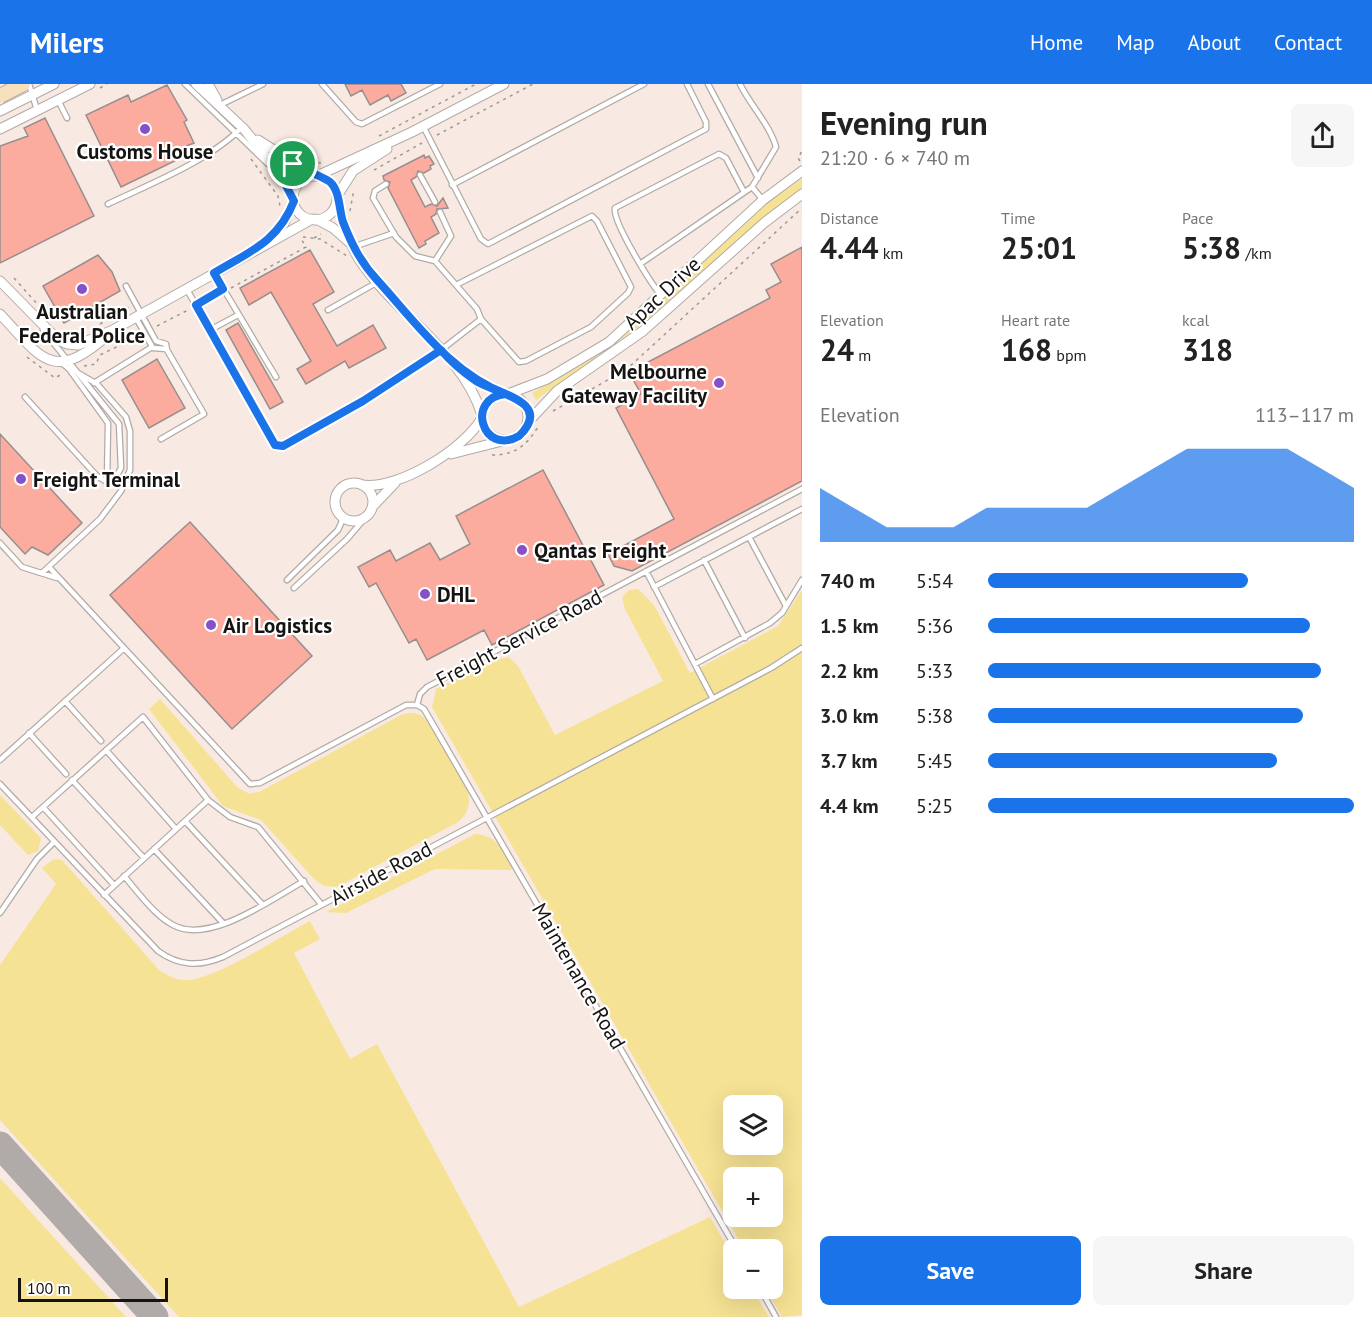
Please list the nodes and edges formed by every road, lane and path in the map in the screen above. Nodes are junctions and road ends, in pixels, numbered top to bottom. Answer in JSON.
{"nodes":[{"id":1,"x":21,"y":84,"type":"edge"},
{"id":2,"x":29,"y":84,"type":"edge"},
{"id":3,"x":54,"y":84,"type":"edge"},
{"id":4,"x":90,"y":84,"type":"edge"},
{"id":5,"x":185,"y":84,"type":"edge"},
{"id":6,"x":196,"y":84,"type":"edge"},
{"id":7,"x":208,"y":84,"type":"edge"},
{"id":8,"x":263,"y":84,"type":"edge"},
{"id":9,"x":322,"y":84,"type":"edge"},
{"id":10,"x":440,"y":84,"type":"edge"},
{"id":11,"x":476,"y":84,"type":"edge"},
{"id":12,"x":533,"y":84,"type":"edge"},
{"id":13,"x":644,"y":84,"type":"edge"},
{"id":14,"x":687,"y":84,"type":"edge"},
{"id":15,"x":708,"y":84,"type":"edge"},
{"id":16,"x":740,"y":84,"type":"edge"},
{"id":17,"x":498,"y":85,"type":"edge"},
{"id":18,"x":0,"y":96,"type":"edge"},
{"id":19,"x":30,"y":96,"type":"junction"},
{"id":20,"x":58,"y":100,"type":"junction"},
{"id":21,"x":220,"y":105,"type":"junction"},
{"id":22,"x":37,"y":110,"type":"junction"},
{"id":23,"x":0,"y":111,"type":"edge"},
{"id":24,"x":67,"y":118,"type":"dead end"},
{"id":25,"x":423,"y":126,"type":"junction"},
{"id":26,"x":0,"y":129,"type":"edge"},
{"id":27,"x":241,"y":130,"type":"junction"},
{"id":28,"x":412,"y":132,"type":"junction"},
{"id":29,"x":378,"y":136,"type":"dead end"},
{"id":30,"x":430,"y":138,"type":"junction"},
{"id":31,"x":802,"y":151,"type":"edge"},
{"id":32,"x":248,"y":155,"type":"dead end"},
{"id":33,"x":293,"y":164,"type":"junction"},
{"id":34,"x":326,"y":164,"type":"dead end"},
{"id":35,"x":801,"y":166,"type":"edge"},
{"id":36,"x":367,"y":174,"type":"dead end"},
{"id":37,"x":280,"y":175,"type":"junction"},
{"id":38,"x":420,"y":175,"type":"dead end"},
{"id":39,"x":316,"y":176,"type":"junction"},
{"id":40,"x":758,"y":178,"type":"junction"},
{"id":41,"x":271,"y":184,"type":"junction"},
{"id":42,"x":386,"y":184,"type":"dead end"},
{"id":43,"x":452,"y":185,"type":"junction"},
{"id":44,"x":752,"y":187,"type":"junction"},
{"id":45,"x":744,"y":192,"type":"junction"},
{"id":46,"x":802,"y":195,"type":"edge"},
{"id":47,"x":337,"y":197,"type":"junction"},
{"id":48,"x":294,"y":200,"type":"junction"},
{"id":49,"x":763,"y":200,"type":"junction"},
{"id":50,"x":435,"y":202,"type":"dead end"},
{"id":51,"x":108,"y":204,"type":"dead end"},
{"id":52,"x":440,"y":212,"type":"dead end"},
{"id":53,"x":314,"y":219,"type":"junction"},
{"id":54,"x":286,"y":220,"type":"junction"},
{"id":55,"x":393,"y":232,"type":"junction"},
{"id":56,"x":280,"y":236,"type":"junction"},
{"id":57,"x":301,"y":237,"type":"junction"},
{"id":58,"x":352,"y":246,"type":"junction"},
{"id":59,"x":250,"y":252,"type":"junction"},
{"id":60,"x":435,"y":261,"type":"junction"},
{"id":61,"x":361,"y":262,"type":"junction"},
{"id":62,"x":640,"y":264,"type":"junction"},
{"id":63,"x":214,"y":273,"type":"junction"},
{"id":64,"x":14,"y":278,"type":"dead end"},
{"id":65,"x":0,"y":281,"type":"edge"},
{"id":66,"x":378,"y":281,"type":"junction"},
{"id":67,"x":456,"y":285,"type":"junction"},
{"id":68,"x":126,"y":286,"type":"dead end"},
{"id":69,"x":186,"y":288,"type":"junction"},
{"id":70,"x":223,"y":289,"type":"junction"},
{"id":71,"x":660,"y":294,"type":"junction"},
{"id":72,"x":136,"y":303,"type":"junction"},
{"id":73,"x":196,"y":305,"type":"junction"},
{"id":74,"x":42,"y":309,"type":"dead end"},
{"id":75,"x":328,"y":310,"type":"dead end"},
{"id":76,"x":0,"y":314,"type":"edge"},
{"id":77,"x":238,"y":315,"type":"junction"},
{"id":78,"x":138,"y":316,"type":"junction"},
{"id":79,"x":481,"y":320,"type":"junction"},
{"id":80,"x":36,"y":321,"type":"junction"},
{"id":81,"x":93,"y":328,"type":"dead end"},
{"id":82,"x":113,"y":330,"type":"junction"},
{"id":83,"x":150,"y":330,"type":"junction"},
{"id":84,"x":210,"y":330,"type":"junction"},
{"id":85,"x":62,"y":332,"type":"dead end"},
{"id":86,"x":84,"y":333,"type":"dead end"},
{"id":87,"x":144,"y":333,"type":"junction"},
{"id":88,"x":166,"y":346,"type":"junction"},
{"id":89,"x":152,"y":347,"type":"junction"},
{"id":90,"x":441,"y":350,"type":"junction"},
{"id":91,"x":69,"y":360,"type":"junction"},
{"id":92,"x":57,"y":362,"type":"junction"},
{"id":93,"x":451,"y":362,"type":"junction"},
{"id":94,"x":77,"y":371,"type":"junction"},
{"id":95,"x":276,"y":377,"type":"dead end"},
{"id":96,"x":95,"y":382,"type":"junction"},
{"id":97,"x":89,"y":387,"type":"junction"},
{"id":98,"x":83,"y":392,"type":"junction"},
{"id":99,"x":507,"y":394,"type":"junction"},
{"id":100,"x":25,"y":398,"type":"dead end"},
{"id":101,"x":482,"y":416,"type":"junction"},
{"id":102,"x":528,"y":422,"type":"junction"},
{"id":103,"x":161,"y":439,"type":"dead end"},
{"id":104,"x":508,"y":440,"type":"junction"},
{"id":105,"x":440,"y":458,"type":"junction"},
{"id":106,"x":404,"y":477,"type":"junction"},
{"id":107,"x":107,"y":482,"type":"junction"},
{"id":108,"x":362,"y":485,"type":"junction"},
{"id":109,"x":802,"y":489,"type":"edge"},
{"id":110,"x":372,"y":508,"type":"junction"},
{"id":111,"x":802,"y":509,"type":"edge"},
{"id":112,"x":339,"y":514,"type":"junction"},
{"id":113,"x":365,"y":518,"type":"junction"},
{"id":114,"x":749,"y":537,"type":"junction"},
{"id":115,"x":0,"y":543,"type":"edge"},
{"id":116,"x":704,"y":560,"type":"junction"},
{"id":117,"x":49,"y":567,"type":"junction"},
{"id":118,"x":645,"y":571,"type":"junction"},
{"id":119,"x":42,"y":573,"type":"junction"},
{"id":120,"x":60,"y":579,"type":"junction"},
{"id":121,"x":287,"y":580,"type":"dead end"},
{"id":122,"x":802,"y":580,"type":"edge"},
{"id":123,"x":654,"y":587,"type":"junction"},
{"id":124,"x":294,"y":588,"type":"dead end"},
{"id":125,"x":786,"y":606,"type":"junction"},
{"id":126,"x":745,"y":638,"type":"junction"},
{"id":127,"x":802,"y":648,"type":"edge"},
{"id":128,"x":123,"y":649,"type":"junction"},
{"id":129,"x":695,"y":664,"type":"junction"},
{"id":130,"x":713,"y":699,"type":"junction"},
{"id":131,"x":65,"y":701,"type":"junction"},
{"id":132,"x":417,"y":705,"type":"junction"},
{"id":133,"x":29,"y":734,"type":"junction"},
{"id":134,"x":101,"y":741,"type":"dead end"},
{"id":135,"x":105,"y":750,"type":"junction"},
{"id":136,"x":0,"y":760,"type":"edge"},
{"id":137,"x":66,"y":774,"type":"dead end"},
{"id":138,"x":72,"y":780,"type":"junction"},
{"id":139,"x":0,"y":784,"type":"edge"},
{"id":140,"x":208,"y":800,"type":"junction"},
{"id":141,"x":43,"y":807,"type":"junction"},
{"id":142,"x":32,"y":817,"type":"junction"},
{"id":143,"x":488,"y":817,"type":"junction"},
{"id":144,"x":185,"y":821,"type":"junction"},
{"id":145,"x":176,"y":829,"type":"junction"},
{"id":146,"x":54,"y":842,"type":"junction"},
{"id":147,"x":154,"y":849,"type":"junction"},
{"id":148,"x":144,"y":858,"type":"junction"},
{"id":149,"x":124,"y":876,"type":"junction"},
{"id":150,"x":304,"y":881,"type":"junction"},
{"id":151,"x":114,"y":885,"type":"junction"},
{"id":152,"x":104,"y":895,"type":"junction"},
{"id":153,"x":262,"y":904,"type":"junction"},
{"id":154,"x":321,"y":904,"type":"junction"},
{"id":155,"x":0,"y":913,"type":"edge"},
{"id":156,"x":224,"y":924,"type":"junction"},
{"id":157,"x":731,"y":1239,"type":"edge"},
{"id":158,"x":766,"y":1299,"type":"edge"},
{"id":159,"x":776,"y":1317,"type":"edge"}],
"edges":[{"from":1,"to":18,"type":"street","bridge":true},
{"from":1,"to":19,"type":"lane"},
{"from":2,"to":19,"type":"lane"},
{"from":3,"to":19,"type":"street"},
{"from":4,"to":20,"type":"street"},
{"from":5,"to":27,"type":"lane"},
{"from":6,"to":21,"type":"street"},
{"from":7,"to":21,"type":"street"},
{"from":8,"to":21,"type":"lane"},
{"from":9,"to":10,"type":"lane"},
{"from":11,"to":29,"type":"path"},
{"from":12,"to":30,"type":"path"},
{"from":13,"to":43,"type":"lane"},
{"from":14,"to":43,"type":"lane"},
{"from":15,"to":40,"type":"lane"},
{"from":16,"to":40,"type":"lane"},
{"from":17,"to":25,"type":"street"},
{"from":19,"to":22,"type":"lane"},
{"from":19,"to":22,"type":"lane"},
{"from":19,"to":23,"type":"street"},
{"from":20,"to":22,"type":"street"},
{"from":20,"to":24,"type":"lane"},
{"from":21,"to":27,"type":"street"},
{"from":22,"to":26,"type":"street"},
{"from":25,"to":28,"type":"street"},
{"from":25,"to":30,"type":"lane"},
{"from":27,"to":33,"type":"street"},
{"from":27,"to":37,"type":"street"},
{"from":27,"to":51,"type":"lane"},
{"from":28,"to":39,"type":"street"},
{"from":28,"to":47,"type":"street"},
{"from":30,"to":36,"type":"path"},
{"from":30,"to":43,"type":"lane"},
{"from":31,"to":35,"type":"path"},
{"from":32,"to":41,"type":"path"},
{"from":33,"to":34,"type":"path"},
{"from":33,"to":39,"type":"street"},
{"from":35,"to":49,"type":"street","name":"Apac Drive"},
{"from":37,"to":41,"type":"path"},
{"from":37,"to":48,"type":"street"},
{"from":38,"to":50,"type":"lane"},
{"from":39,"to":47,"type":"street"},
{"from":39,"to":48,"type":"street"},
{"from":40,"to":44,"type":"lane"},
{"from":41,"to":54,"type":"path"},
{"from":42,"to":55,"type":"lane"},
{"from":44,"to":45,"type":"lane"},
{"from":44,"to":49,"type":"lane"},
{"from":45,"to":62,"type":"lane"},
{"from":45,"to":62,"type":"lane"},
{"from":46,"to":102,"type":"street","name":"Apac Drive"},
{"from":47,"to":53,"type":"street"},
{"from":47,"to":58,"type":"street"},
{"from":48,"to":53,"type":"street"},
{"from":48,"to":54,"type":"street"},
{"from":49,"to":71,"type":"street","name":"Apac Drive"},
{"from":52,"to":60,"type":"lane"},
{"from":53,"to":56,"type":"street"},
{"from":53,"to":58,"type":"street"},
{"from":54,"to":59,"type":"street"},
{"from":55,"to":58,"type":"lane"},
{"from":55,"to":60,"type":"lane"},
{"from":56,"to":57,"type":"path"},
{"from":56,"to":59,"type":"street"},
{"from":57,"to":61,"type":"path"},
{"from":57,"to":70,"type":"path"},
{"from":58,"to":61,"type":"street"},
{"from":59,"to":63,"type":"street"},
{"from":60,"to":67,"type":"lane"},
{"from":61,"to":66,"type":"street"},
{"from":62,"to":71,"type":"lane"},
{"from":63,"to":69,"type":"street"},
{"from":63,"to":70,"type":"lane"},
{"from":64,"to":74,"type":"path"},
{"from":65,"to":80,"type":"street"},
{"from":66,"to":75,"type":"lane"},
{"from":66,"to":90,"type":"street"},
{"from":67,"to":79,"type":"lane"},
{"from":67,"to":79,"type":"lane"},
{"from":68,"to":72,"type":"lane"},
{"from":69,"to":73,"type":"lane"},
{"from":69,"to":78,"type":"street"},
{"from":70,"to":73,"type":"path"},
{"from":70,"to":77,"type":"lane"},
{"from":71,"to":99,"type":"street","name":"Apac Drive"},
{"from":72,"to":78,"type":"lane"},
{"from":72,"to":81,"type":"path"},
{"from":73,"to":83,"type":"path"},
{"from":73,"to":84,"type":"lane"},
{"from":76,"to":92,"type":"street"},
{"from":77,"to":84,"type":"lane"},
{"from":77,"to":95,"type":"lane"},
{"from":78,"to":82,"type":"street"},
{"from":78,"to":83,"type":"lane"},
{"from":78,"to":87,"type":"lane"},
{"from":79,"to":90,"type":"lane"},
{"from":80,"to":82,"type":"street"},
{"from":80,"to":91,"type":"lane"},
{"from":82,"to":91,"type":"street"},
{"from":83,"to":88,"type":"lane"},
{"from":84,"to":90,"type":"lane"},
{"from":85,"to":86,"type":"path"},
{"from":87,"to":89,"type":"lane"},
{"from":87,"to":94,"type":"path"},
{"from":88,"to":89,"type":"lane"},
{"from":88,"to":103,"type":"lane"},
{"from":89,"to":96,"type":"lane"},
{"from":90,"to":93,"type":"street"},
{"from":91,"to":92,"type":"street"},
{"from":91,"to":94,"type":"lane"},
{"from":92,"to":98,"type":"lane"},
{"from":93,"to":99,"type":"street"},
{"from":93,"to":101,"type":"street"},
{"from":94,"to":96,"type":"lane"},
{"from":94,"to":97,"type":"lane"},
{"from":96,"to":97,"type":"lane"},
{"from":96,"to":117,"type":"lane"},
{"from":97,"to":98,"type":"lane"},
{"from":97,"to":107,"type":"lane"},
{"from":98,"to":107,"type":"lane"},
{"from":99,"to":101,"type":"street"},
{"from":99,"to":102,"type":"street"},
{"from":100,"to":107,"type":"lane"},
{"from":101,"to":104,"type":"street"},
{"from":101,"to":105,"type":"street"},
{"from":102,"to":104,"type":"street"},
{"from":104,"to":105,"type":"street"},
{"from":105,"to":106,"type":"street"},
{"from":106,"to":108,"type":"street"},
{"from":106,"to":110,"type":"street"},
{"from":108,"to":110,"type":"street"},
{"from":108,"to":112,"type":"street"},
{"from":109,"to":118,"type":"lane","name":"Freight Service Road"},
{"from":110,"to":113,"type":"street"},
{"from":111,"to":114,"type":"lane"},
{"from":112,"to":113,"type":"street"},
{"from":112,"to":121,"type":"lane"},
{"from":113,"to":124,"type":"lane"},
{"from":114,"to":116,"type":"lane"},
{"from":114,"to":125,"type":"lane"},
{"from":115,"to":119,"type":"lane"},
{"from":116,"to":123,"type":"lane"},
{"from":116,"to":126,"type":"lane"},
{"from":117,"to":119,"type":"lane"},
{"from":117,"to":120,"type":"lane","name":"Freight Service Road"},
{"from":118,"to":123,"type":"lane"},
{"from":118,"to":132,"type":"lane","name":"Freight Service Road"},
{"from":119,"to":120,"type":"lane"},
{"from":120,"to":128,"type":"lane","name":"Freight Service Road"},
{"from":122,"to":125,"type":"lane"},
{"from":123,"to":129,"type":"lane"},
{"from":125,"to":126,"type":"lane"},
{"from":126,"to":129,"type":"lane"},
{"from":127,"to":130,"type":"lane","name":"Airside Road"},
{"from":128,"to":131,"type":"lane"},
{"from":128,"to":132,"type":"lane","name":"Freight Service Road"},
{"from":129,"to":130,"type":"lane"},
{"from":130,"to":143,"type":"lane","name":"Airside Road"},
{"from":131,"to":133,"type":"lane"},
{"from":131,"to":134,"type":"lane"},
{"from":132,"to":143,"type":"lane","name":"Maintenance Road"},
{"from":133,"to":136,"type":"lane"},
{"from":133,"to":137,"type":"lane"},
{"from":135,"to":138,"type":"lane"},
{"from":135,"to":140,"type":"lane"},
{"from":135,"to":145,"type":"lane"},
{"from":138,"to":141,"type":"lane"},
{"from":138,"to":148,"type":"lane"},
{"from":139,"to":142,"type":"lane","name":"Airside Road"},
{"from":140,"to":144,"type":"lane"},
{"from":140,"to":150,"type":"lane"},
{"from":141,"to":142,"type":"lane"},
{"from":141,"to":151,"type":"lane"},
{"from":142,"to":146,"type":"lane","name":"Airside Road"},
{"from":143,"to":154,"type":"lane","name":"Airside Road"},
{"from":143,"to":157,"type":"lane","name":"Maintenance Road"},
{"from":144,"to":145,"type":"lane"},
{"from":144,"to":153,"type":"lane"},
{"from":145,"to":147,"type":"lane"},
{"from":146,"to":152,"type":"lane","name":"Airside Road"},
{"from":146,"to":155,"type":"lane"},
{"from":147,"to":148,"type":"lane"},
{"from":147,"to":156,"type":"lane"},
{"from":148,"to":149,"type":"lane"},
{"from":149,"to":151,"type":"lane"},
{"from":149,"to":156,"type":"lane"},
{"from":150,"to":153,"type":"lane"},
{"from":150,"to":154,"type":"lane"},
{"from":151,"to":152,"type":"lane"},
{"from":152,"to":154,"type":"lane","name":"Airside Road"},
{"from":153,"to":156,"type":"lane"},
{"from":158,"to":159,"type":"lane"}]}
